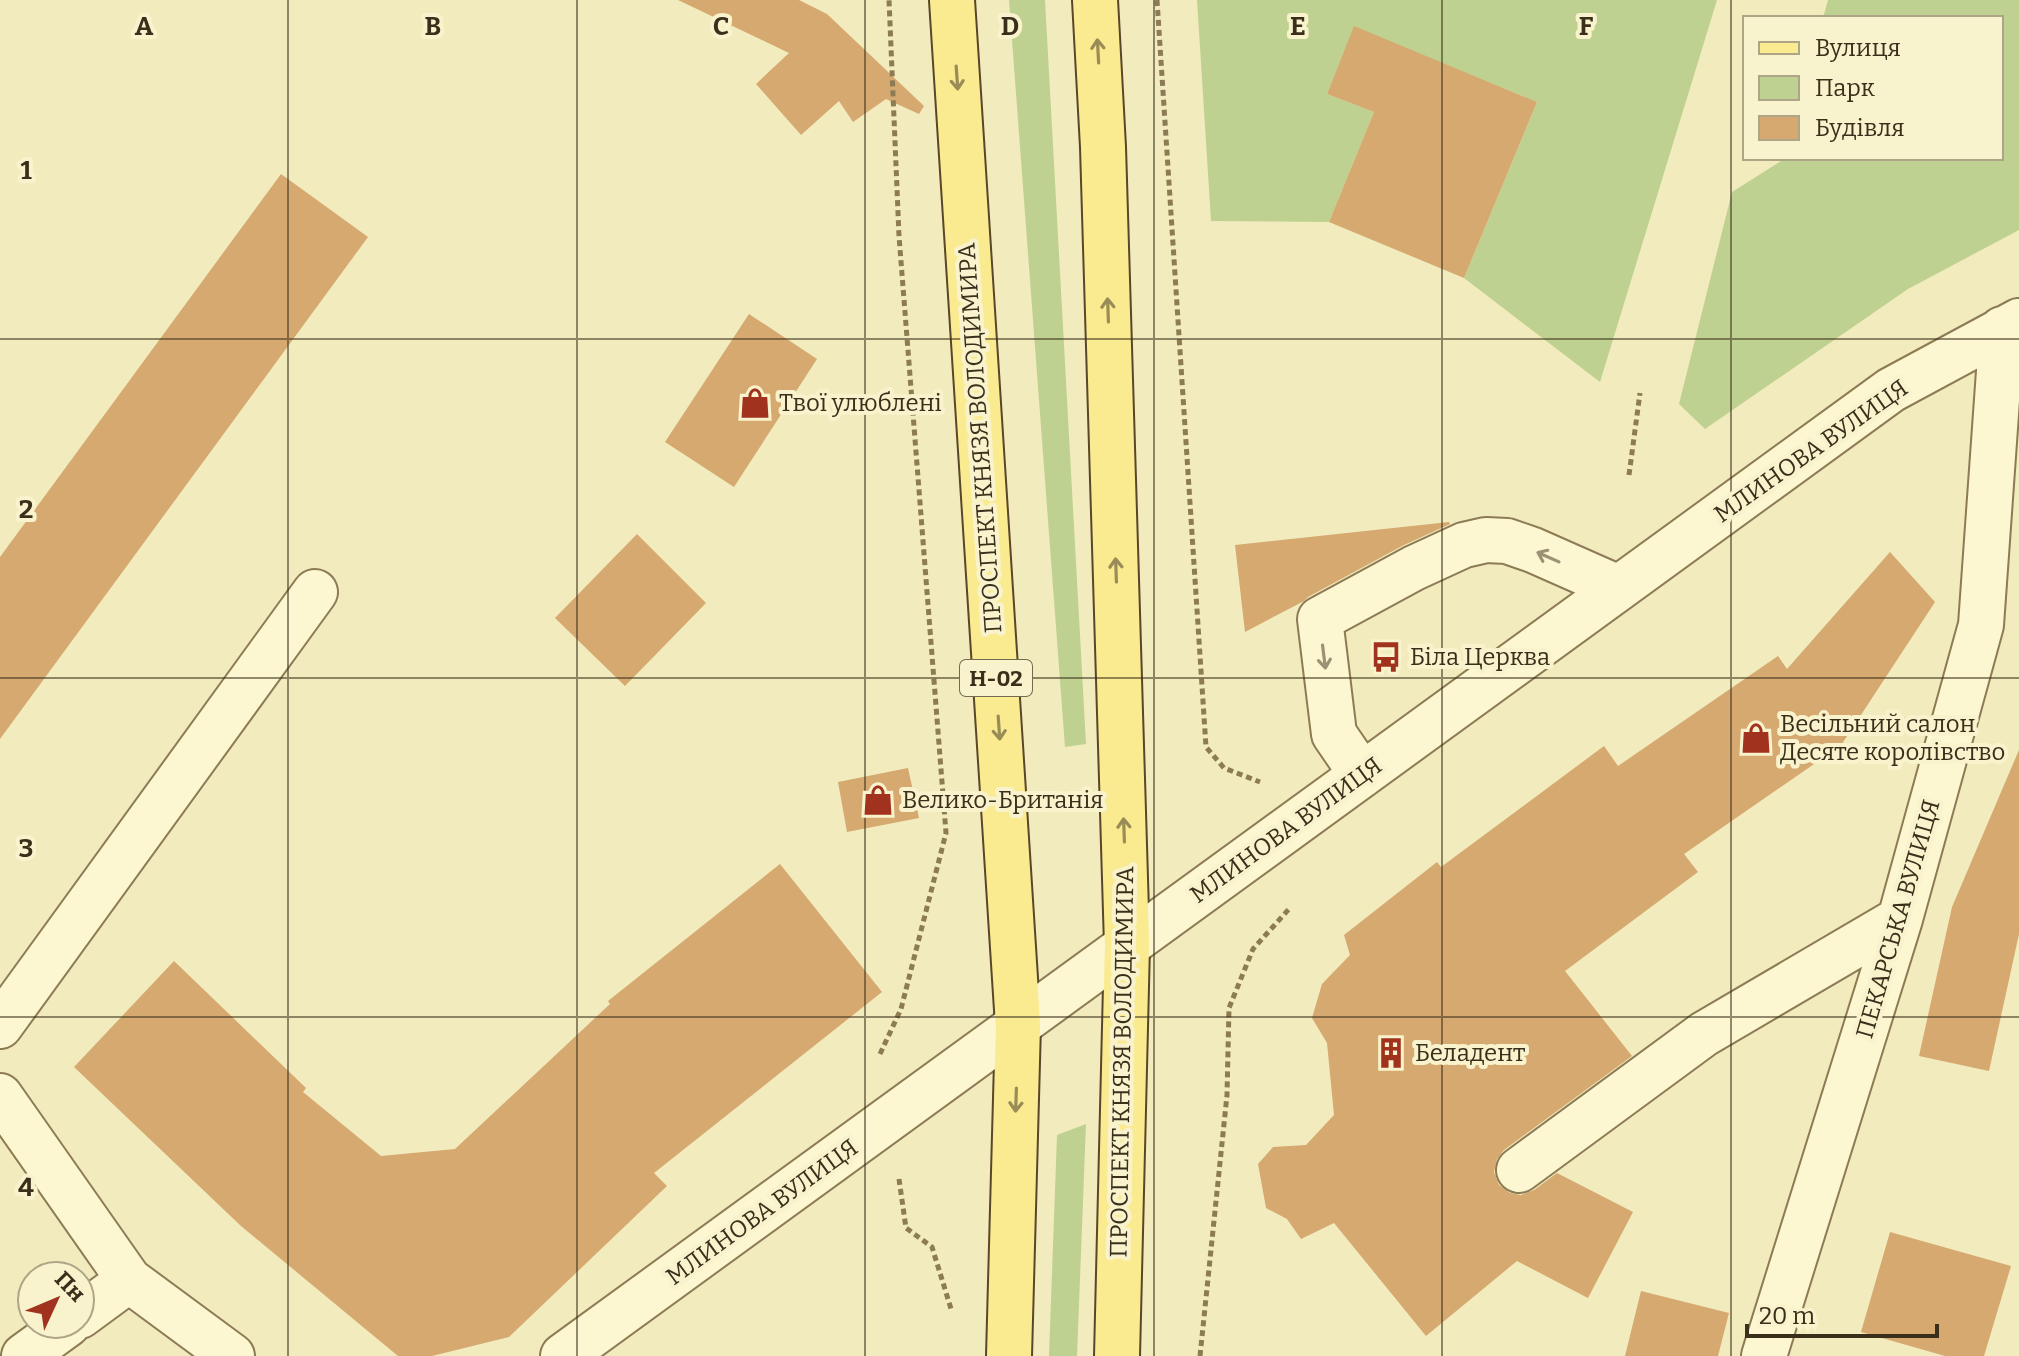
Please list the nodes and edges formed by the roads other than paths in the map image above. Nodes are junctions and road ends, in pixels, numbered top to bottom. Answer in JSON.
{"nodes":[{"id":1,"x":952,"y":0,"type":"edge"},
{"id":2,"x":1095,"y":0,"type":"edge"},
{"id":3,"x":2010,"y":325,"type":"edge"},
{"id":4,"x":1619,"y":588,"type":"junction"},
{"id":5,"x":315,"y":592,"type":"dead end"},
{"id":6,"x":1362,"y":775,"type":"junction"},
{"id":7,"x":1900,"y":919,"type":"junction"},
{"id":8,"x":1127,"y":945,"type":"junction"},
{"id":9,"x":1018,"y":1025,"type":"junction"},
{"id":10,"x":0,"y":1026,"type":"edge"},
{"id":11,"x":0,"y":1096,"type":"edge"},
{"id":12,"x":1519,"y":1170,"type":"dead end"},
{"id":13,"x":129,"y":1280,"type":"junction"},
{"id":14,"x":96,"y":1304,"type":"edge"},
{"id":15,"x":46,"y":1340,"type":"edge"},
{"id":16,"x":24,"y":1356,"type":"edge"},
{"id":17,"x":232,"y":1356,"type":"edge"},
{"id":18,"x":563,"y":1356,"type":"edge"},
{"id":19,"x":1009,"y":1356,"type":"edge"},
{"id":20,"x":1117,"y":1356,"type":"edge"},
{"id":21,"x":1764,"y":1356,"type":"edge"}],
"edges":[{"from":1,"to":9,"type":"main road","name":"ПРОСПЕКТ КНЯЗЯ ВОЛОДИМИРА","number":"Н-02","one_way":true},
{"from":8,"to":2,"type":"main road","name":"ПРОСПЕКТ КНЯЗЯ ВОЛОДИМИРА","one_way":true},
{"from":3,"to":4,"type":"street","name":"МЛИНОВА ВУЛИЦЯ"},
{"from":3,"to":7,"type":"street","name":"ПЕКАРСЬКА ВУЛИЦЯ"},
{"from":4,"to":6,"type":"street","name":"МЛИНОВА ВУЛИЦЯ"},
{"from":4,"to":6,"type":"street","one_way":true},
{"from":5,"to":10,"type":"street"},
{"from":6,"to":8,"type":"street","name":"МЛИНОВА ВУЛИЦЯ"},
{"from":7,"to":12,"type":"street"},
{"from":7,"to":21,"type":"street","name":"ПЕКАРСЬКА ВУЛИЦЯ"},
{"from":8,"to":9,"type":"street","name":"МЛИНОВА ВУЛИЦЯ"},
{"from":8,"to":20,"type":"main road","name":"ПРОСПЕКТ КНЯЗЯ ВОЛОДИМИРА"},
{"from":9,"to":18,"type":"street","name":"МЛИНОВА ВУЛИЦЯ"},
{"from":9,"to":19,"type":"main road","name":"ПРОСПЕКТ КНЯЗЯ ВОЛОДИМИРА","number":"Н-02","one_way":true},
{"from":11,"to":13,"type":"street"},
{"from":13,"to":14,"type":"street"},
{"from":13,"to":17,"type":"street"},
{"from":15,"to":16,"type":"street"}]}
